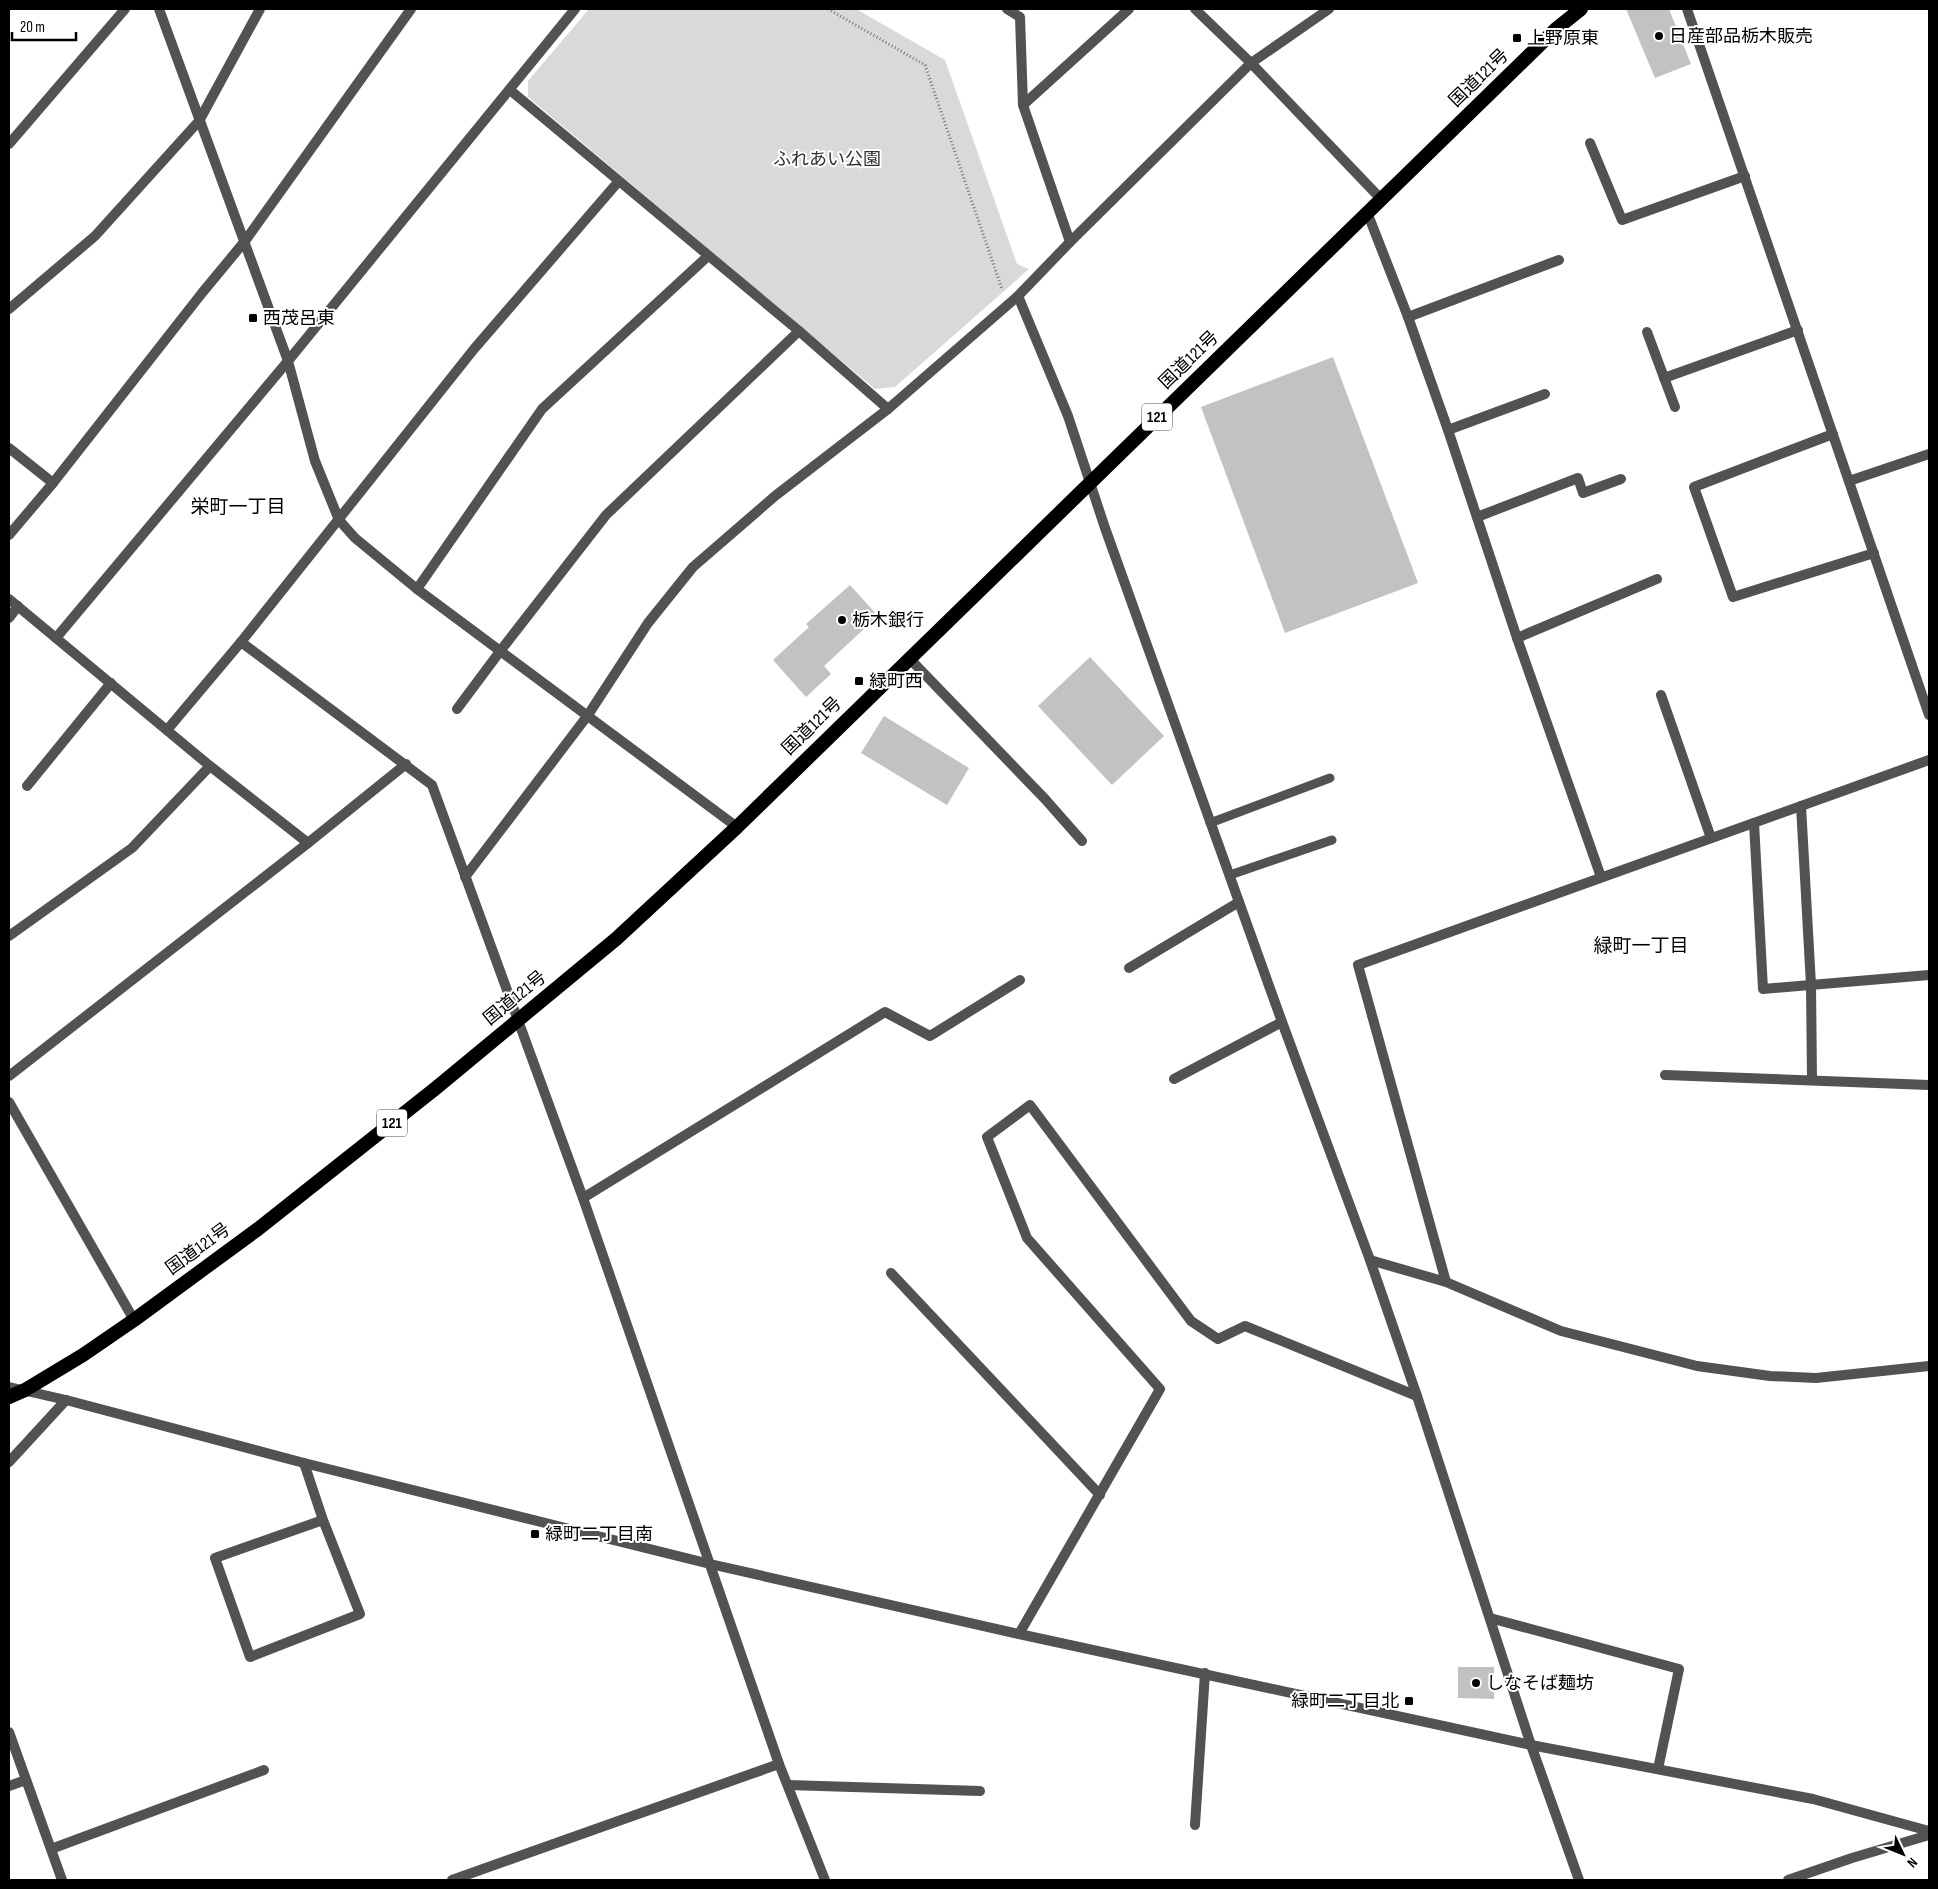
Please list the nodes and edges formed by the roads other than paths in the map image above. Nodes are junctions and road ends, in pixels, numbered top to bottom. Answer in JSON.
{"nodes":[{"id":1,"x":125,"y":9,"type":"edge"},
{"id":2,"x":159,"y":9,"type":"edge"},
{"id":3,"x":260,"y":9,"type":"edge"},
{"id":4,"x":411,"y":9,"type":"edge"},
{"id":5,"x":575,"y":9,"type":"edge"},
{"id":6,"x":1007,"y":9,"type":"edge"},
{"id":7,"x":1129,"y":9,"type":"edge"},
{"id":8,"x":1195,"y":9,"type":"edge"},
{"id":9,"x":1329,"y":9,"type":"edge"},
{"id":10,"x":1580,"y":9,"type":"edge"},
{"id":11,"x":1687,"y":9,"type":"edge"},
{"id":12,"x":1251,"y":64,"type":"junction"},
{"id":13,"x":510,"y":90,"type":"junction"},
{"id":14,"x":1023,"y":105,"type":"junction"},
{"id":15,"x":199,"y":121,"type":"junction"},
{"id":16,"x":1590,"y":143,"type":"dead end"},
{"id":17,"x":9,"y":144,"type":"edge"},
{"id":18,"x":1745,"y":176,"type":"junction"},
{"id":19,"x":618,"y":182,"type":"junction"},
{"id":20,"x":1381,"y":199,"type":"junction"},
{"id":21,"x":1367,"y":212,"type":"junction"},
{"id":22,"x":245,"y":241,"type":"junction"},
{"id":23,"x":1070,"y":242,"type":"junction"},
{"id":24,"x":708,"y":256,"type":"junction"},
{"id":25,"x":1559,"y":260,"type":"dead end"},
{"id":26,"x":1018,"y":296,"type":"junction"},
{"id":27,"x":9,"y":309,"type":"edge"},
{"id":28,"x":1408,"y":317,"type":"junction"},
{"id":29,"x":1798,"y":330,"type":"junction"},
{"id":30,"x":799,"y":331,"type":"junction"},
{"id":31,"x":1647,"y":332,"type":"dead end"},
{"id":32,"x":288,"y":361,"type":"junction"},
{"id":33,"x":1664,"y":378,"type":"junction"},
{"id":34,"x":1545,"y":394,"type":"dead end"},
{"id":35,"x":1675,"y":407,"type":"dead end"},
{"id":36,"x":888,"y":409,"type":"junction"},
{"id":37,"x":1448,"y":430,"type":"junction"},
{"id":38,"x":1833,"y":434,"type":"junction"},
{"id":39,"x":9,"y":448,"type":"edge"},
{"id":40,"x":1929,"y":454,"type":"edge"},
{"id":41,"x":1621,"y":479,"type":"dead end"},
{"id":42,"x":1849,"y":481,"type":"junction"},
{"id":43,"x":53,"y":483,"type":"junction"},
{"id":44,"x":1090,"y":483,"type":"junction"},
{"id":45,"x":1477,"y":517,"type":"junction"},
{"id":46,"x":339,"y":520,"type":"junction"},
{"id":47,"x":9,"y":535,"type":"edge"},
{"id":48,"x":1874,"y":553,"type":"junction"},
{"id":49,"x":1657,"y":579,"type":"dead end"},
{"id":50,"x":417,"y":589,"type":"junction"},
{"id":51,"x":9,"y":599,"type":"edge"},
{"id":52,"x":18,"y":606,"type":"junction"},
{"id":53,"x":9,"y":618,"type":"edge"},
{"id":54,"x":56,"y":638,"type":"junction"},
{"id":55,"x":1517,"y":638,"type":"junction"},
{"id":56,"x":241,"y":642,"type":"junction"},
{"id":57,"x":501,"y":650,"type":"junction"},
{"id":58,"x":909,"y":658,"type":"junction"},
{"id":59,"x":111,"y":683,"type":"junction"},
{"id":60,"x":1661,"y":695,"type":"dead end"},
{"id":61,"x":457,"y":709,"type":"dead end"},
{"id":62,"x":588,"y":715,"type":"junction"},
{"id":63,"x":1929,"y":715,"type":"edge"},
{"id":64,"x":167,"y":730,"type":"junction"},
{"id":65,"x":1929,"y":760,"type":"edge"},
{"id":66,"x":406,"y":764,"type":"junction"},
{"id":67,"x":210,"y":766,"type":"junction"},
{"id":68,"x":1330,"y":778,"type":"dead end"},
{"id":69,"x":27,"y":786,"type":"dead end"},
{"id":70,"x":1801,"y":806,"type":"junction"},
{"id":71,"x":1210,"y":823,"type":"junction"},
{"id":72,"x":1754,"y":823,"type":"junction"},
{"id":73,"x":737,"y":827,"type":"junction"},
{"id":74,"x":1711,"y":838,"type":"junction"},
{"id":75,"x":1332,"y":840,"type":"dead end"},
{"id":76,"x":308,"y":842,"type":"junction"},
{"id":77,"x":1082,"y":842,"type":"dead end"},
{"id":78,"x":1230,"y":875,"type":"junction"},
{"id":79,"x":465,"y":877,"type":"junction"},
{"id":80,"x":1601,"y":877,"type":"junction"},
{"id":81,"x":1239,"y":902,"type":"junction"},
{"id":82,"x":9,"y":936,"type":"edge"},
{"id":83,"x":1128,"y":968,"type":"dead end"},
{"id":84,"x":1929,"y":975,"type":"edge"},
{"id":85,"x":1020,"y":980,"type":"dead end"},
{"id":86,"x":1811,"y":985,"type":"junction"},
{"id":87,"x":517,"y":1021,"type":"junction"},
{"id":88,"x":1282,"y":1022,"type":"junction"},
{"id":89,"x":1666,"y":1075,"type":"dead end"},
{"id":90,"x":9,"y":1076,"type":"edge"},
{"id":91,"x":1174,"y":1080,"type":"dead end"},
{"id":92,"x":1812,"y":1080,"type":"junction"},
{"id":93,"x":1929,"y":1085,"type":"edge"},
{"id":94,"x":9,"y":1102,"type":"edge"},
{"id":95,"x":583,"y":1198,"type":"junction"},
{"id":96,"x":1370,"y":1260,"type":"junction"},
{"id":97,"x":891,"y":1273,"type":"dead end"},
{"id":98,"x":1446,"y":1282,"type":"junction"},
{"id":99,"x":134,"y":1320,"type":"junction"},
{"id":100,"x":1929,"y":1366,"type":"edge"},
{"id":101,"x":9,"y":1387,"type":"edge"},
{"id":102,"x":25,"y":1390,"type":"junction"},
{"id":103,"x":1417,"y":1396,"type":"junction"},
{"id":104,"x":9,"y":1397,"type":"edge"},
{"id":105,"x":66,"y":1400,"type":"junction"},
{"id":106,"x":9,"y":1462,"type":"edge"},
{"id":107,"x":304,"y":1463,"type":"junction"},
{"id":108,"x":1100,"y":1495,"type":"junction"},
{"id":109,"x":323,"y":1520,"type":"junction"},
{"id":110,"x":710,"y":1564,"type":"junction"},
{"id":111,"x":1490,"y":1618,"type":"junction"},
{"id":112,"x":1019,"y":1634,"type":"junction"},
{"id":113,"x":1205,"y":1674,"type":"junction"},
{"id":114,"x":9,"y":1732,"type":"edge"},
{"id":115,"x":1532,"y":1745,"type":"junction"},
{"id":116,"x":779,"y":1764,"type":"junction"},
{"id":117,"x":1658,"y":1769,"type":"junction"},
{"id":118,"x":264,"y":1770,"type":"dead end"},
{"id":119,"x":26,"y":1780,"type":"junction"},
{"id":120,"x":9,"y":1786,"type":"edge"},
{"id":121,"x":788,"y":1786,"type":"junction"},
{"id":122,"x":980,"y":1791,"type":"dead end"},
{"id":123,"x":1195,"y":1825,"type":"dead end"},
{"id":124,"x":1929,"y":1831,"type":"edge"},
{"id":125,"x":1929,"y":1836,"type":"edge"},
{"id":126,"x":51,"y":1849,"type":"junction"},
{"id":127,"x":62,"y":1880,"type":"edge"},
{"id":128,"x":452,"y":1880,"type":"edge"},
{"id":129,"x":825,"y":1880,"type":"edge"},
{"id":130,"x":1579,"y":1880,"type":"edge"},
{"id":131,"x":1788,"y":1880,"type":"edge"}],
"edges":[{"from":1,"to":17,"type":"street"},
{"from":2,"to":15,"type":"street"},
{"from":3,"to":15,"type":"street"},
{"from":4,"to":22,"type":"street"},
{"from":5,"to":13,"type":"street"},
{"from":6,"to":14,"type":"street"},
{"from":7,"to":14,"type":"street"},
{"from":8,"to":12,"type":"street"},
{"from":9,"to":12,"type":"street"},
{"from":10,"to":20,"type":"highway","name":"国道121号","number":"121"},
{"from":11,"to":18,"type":"street"},
{"from":12,"to":20,"type":"street"},
{"from":12,"to":23,"type":"street"},
{"from":13,"to":19,"type":"street"},
{"from":13,"to":32,"type":"street"},
{"from":14,"to":23,"type":"street"},
{"from":15,"to":22,"type":"street"},
{"from":15,"to":27,"type":"street"},
{"from":16,"to":18,"type":"street"},
{"from":18,"to":29,"type":"street"},
{"from":19,"to":24,"type":"street"},
{"from":19,"to":46,"type":"street"},
{"from":20,"to":21,"type":"highway","name":"国道121号","number":"121"},
{"from":21,"to":28,"type":"street"},
{"from":21,"to":44,"type":"highway","name":"国道121号","number":"121"},
{"from":22,"to":32,"type":"street"},
{"from":22,"to":43,"type":"street"},
{"from":23,"to":26,"type":"street"},
{"from":24,"to":30,"type":"street"},
{"from":24,"to":50,"type":"street"},
{"from":25,"to":28,"type":"street"},
{"from":26,"to":36,"type":"street"},
{"from":26,"to":44,"type":"street"},
{"from":28,"to":37,"type":"street"},
{"from":29,"to":33,"type":"street"},
{"from":29,"to":38,"type":"street"},
{"from":30,"to":36,"type":"street"},
{"from":30,"to":57,"type":"street"},
{"from":31,"to":33,"type":"street"},
{"from":32,"to":46,"type":"street"},
{"from":32,"to":54,"type":"street"},
{"from":33,"to":35,"type":"street"},
{"from":34,"to":37,"type":"street"},
{"from":36,"to":62,"type":"street"},
{"from":37,"to":45,"type":"street"},
{"from":38,"to":42,"type":"street"},
{"from":38,"to":48,"type":"street"},
{"from":39,"to":43,"type":"street"},
{"from":40,"to":42,"type":"street"},
{"from":41,"to":45,"type":"street"},
{"from":42,"to":48,"type":"street"},
{"from":43,"to":47,"type":"street"},
{"from":44,"to":58,"type":"highway","name":"国道121号","number":"121"},
{"from":44,"to":71,"type":"street"},
{"from":45,"to":55,"type":"street"},
{"from":46,"to":50,"type":"street"},
{"from":46,"to":56,"type":"street"},
{"from":48,"to":63,"type":"street"},
{"from":49,"to":55,"type":"street"},
{"from":50,"to":57,"type":"street"},
{"from":51,"to":52,"type":"street"},
{"from":52,"to":53,"type":"street"},
{"from":52,"to":54,"type":"street"},
{"from":54,"to":59,"type":"street"},
{"from":55,"to":80,"type":"street"},
{"from":56,"to":64,"type":"street"},
{"from":56,"to":66,"type":"street"},
{"from":57,"to":61,"type":"street"},
{"from":57,"to":62,"type":"street"},
{"from":58,"to":73,"type":"highway","name":"国道121号","number":"121"},
{"from":58,"to":77,"type":"street"},
{"from":59,"to":64,"type":"street"},
{"from":59,"to":69,"type":"street"},
{"from":60,"to":74,"type":"street"},
{"from":62,"to":73,"type":"street"},
{"from":62,"to":79,"type":"street"},
{"from":64,"to":67,"type":"street"},
{"from":65,"to":70,"type":"street"},
{"from":66,"to":76,"type":"street"},
{"from":66,"to":79,"type":"street"},
{"from":67,"to":76,"type":"street"},
{"from":67,"to":82,"type":"street"},
{"from":68,"to":71,"type":"lane"},
{"from":70,"to":72,"type":"street"},
{"from":70,"to":86,"type":"street"},
{"from":71,"to":78,"type":"street"},
{"from":72,"to":74,"type":"street"},
{"from":72,"to":86,"type":"street"},
{"from":73,"to":87,"type":"highway","name":"国道121号","number":"121"},
{"from":74,"to":80,"type":"street"},
{"from":75,"to":78,"type":"lane"},
{"from":76,"to":90,"type":"street"},
{"from":78,"to":81,"type":"street"},
{"from":79,"to":87,"type":"street"},
{"from":80,"to":98,"type":"street"},
{"from":81,"to":83,"type":"street"},
{"from":81,"to":88,"type":"street"},
{"from":84,"to":86,"type":"street"},
{"from":85,"to":95,"type":"street"},
{"from":86,"to":92,"type":"street"},
{"from":87,"to":95,"type":"street"},
{"from":87,"to":99,"type":"highway","name":"国道121号","number":"121"},
{"from":88,"to":91,"type":"street"},
{"from":88,"to":96,"type":"street"},
{"from":89,"to":92,"type":"street"},
{"from":92,"to":93,"type":"street"},
{"from":94,"to":99,"type":"street"},
{"from":95,"to":110,"type":"street"},
{"from":96,"to":98,"type":"street"},
{"from":96,"to":103,"type":"street"},
{"from":97,"to":108,"type":"street"},
{"from":98,"to":100,"type":"street"},
{"from":99,"to":102,"type":"highway","name":"国道121号","number":"121"},
{"from":101,"to":102,"type":"street"},
{"from":102,"to":104,"type":"highway","name":"国道121号","number":"121"},
{"from":102,"to":105,"type":"street"},
{"from":103,"to":108,"type":"street"},
{"from":103,"to":111,"type":"street"},
{"from":105,"to":106,"type":"street"},
{"from":105,"to":107,"type":"street"},
{"from":107,"to":109,"type":"street"},
{"from":107,"to":110,"type":"street"},
{"from":108,"to":112,"type":"street"},
{"from":109,"to":109,"type":"street"},
{"from":110,"to":112,"type":"street"},
{"from":110,"to":116,"type":"street"},
{"from":111,"to":115,"type":"street"},
{"from":111,"to":117,"type":"street"},
{"from":112,"to":113,"type":"street"},
{"from":113,"to":115,"type":"street"},
{"from":113,"to":123,"type":"street"},
{"from":114,"to":119,"type":"street"},
{"from":115,"to":117,"type":"street"},
{"from":115,"to":130,"type":"street"},
{"from":116,"to":121,"type":"street"},
{"from":116,"to":128,"type":"street"},
{"from":117,"to":124,"type":"street"},
{"from":118,"to":126,"type":"street"},
{"from":119,"to":120,"type":"street"},
{"from":119,"to":126,"type":"street"},
{"from":121,"to":122,"type":"street"},
{"from":121,"to":129,"type":"street"},
{"from":125,"to":131,"type":"street"},
{"from":126,"to":127,"type":"street"}]}
